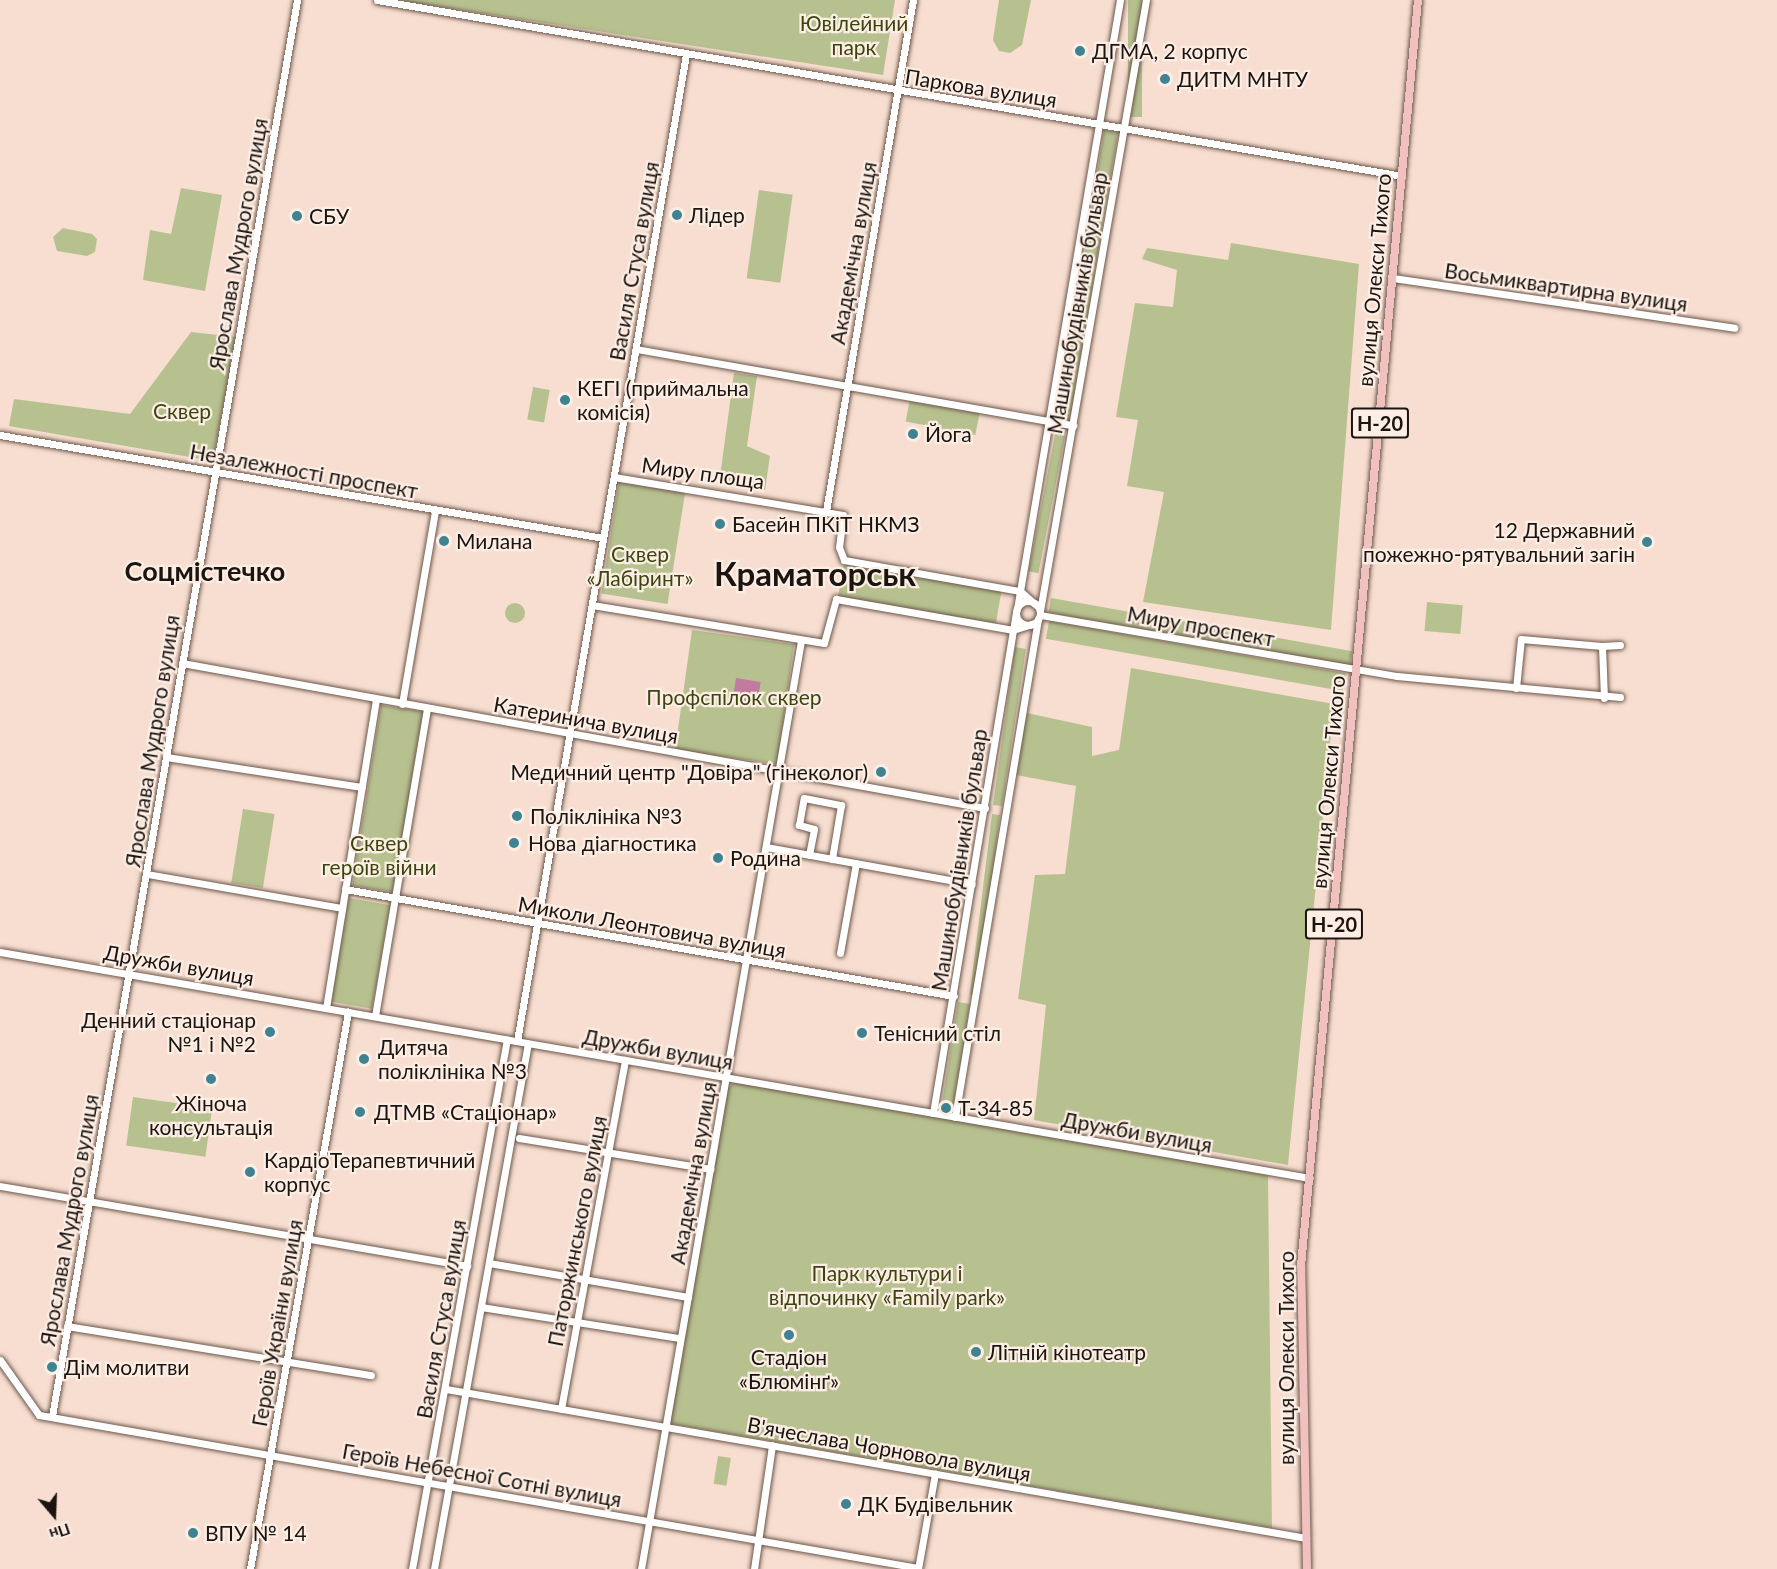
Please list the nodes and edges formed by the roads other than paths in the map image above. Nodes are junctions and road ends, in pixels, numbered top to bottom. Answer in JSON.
{"nodes":[{"id":1,"x":297,"y":0,"type":"edge"},
{"id":2,"x":377,"y":0,"type":"edge"},
{"id":3,"x":913,"y":0,"type":"edge"},
{"id":4,"x":1120,"y":0,"type":"edge"},
{"id":5,"x":1146,"y":0,"type":"edge"},
{"id":6,"x":1418,"y":0,"type":"edge"},
{"id":7,"x":686,"y":54,"type":"junction"},
{"id":8,"x":896,"y":91,"type":"junction"},
{"id":9,"x":1098,"y":124,"type":"junction"},
{"id":10,"x":1125,"y":128,"type":"junction"},
{"id":11,"x":1402,"y":176,"type":"junction"},
{"id":12,"x":1392,"y":278,"type":"junction"},
{"id":13,"x":1734,"y":328,"type":"dead end"},
{"id":14,"x":636,"y":350,"type":"junction"},
{"id":15,"x":847,"y":385,"type":"junction"},
{"id":16,"x":1049,"y":421,"type":"junction"},
{"id":17,"x":1073,"y":425,"type":"junction"},
{"id":18,"x":0,"y":435,"type":"edge"},
{"id":19,"x":215,"y":472,"type":"junction"},
{"id":20,"x":614,"y":477,"type":"junction"},
{"id":21,"x":435,"y":511,"type":"junction"},
{"id":22,"x":826,"y":511,"type":"junction"},
{"id":23,"x":603,"y":538,"type":"junction"},
{"id":24,"x":1020,"y":591,"type":"junction"},
{"id":25,"x":592,"y":605,"type":"junction"},
{"id":26,"x":1016,"y":610,"type":"junction"},
{"id":27,"x":1037,"y":615,"type":"junction"},
{"id":28,"x":1013,"y":630,"type":"junction"},
{"id":29,"x":801,"y":641,"type":"junction"},
{"id":30,"x":1620,"y":645,"type":"dead end"},
{"id":31,"x":1602,"y":646,"type":"junction"},
{"id":32,"x":182,"y":663,"type":"junction"},
{"id":33,"x":1357,"y":670,"type":"junction"},
{"id":34,"x":1515,"y":688,"type":"junction"},
{"id":35,"x":1620,"y":697,"type":"dead end"},
{"id":36,"x":1604,"y":698,"type":"junction"},
{"id":37,"x":376,"y":699,"type":"junction"},
{"id":38,"x":402,"y":704,"type":"junction"},
{"id":39,"x":427,"y":709,"type":"junction"},
{"id":40,"x":569,"y":735,"type":"junction"},
{"id":41,"x":166,"y":757,"type":"junction"},
{"id":42,"x":779,"y":771,"type":"junction"},
{"id":43,"x":362,"y":787,"type":"junction"},
{"id":44,"x":985,"y":808,"type":"junction"},
{"id":45,"x":766,"y":847,"type":"junction"},
{"id":46,"x":809,"y":855,"type":"junction"},
{"id":47,"x":832,"y":859,"type":"junction"},
{"id":48,"x":856,"y":863,"type":"junction"},
{"id":49,"x":147,"y":873,"type":"junction"},
{"id":50,"x":972,"y":884,"type":"junction"},
{"id":51,"x":345,"y":889,"type":"junction"},
{"id":52,"x":395,"y":898,"type":"junction"},
{"id":53,"x":342,"y":908,"type":"junction"},
{"id":54,"x":537,"y":923,"type":"junction"},
{"id":55,"x":0,"y":952,"type":"edge"},
{"id":56,"x":840,"y":952,"type":"dead end"},
{"id":57,"x":746,"y":960,"type":"junction"},
{"id":58,"x":130,"y":974,"type":"junction"},
{"id":59,"x":954,"y":996,"type":"junction"},
{"id":60,"x":326,"y":1008,"type":"junction"},
{"id":61,"x":348,"y":1012,"type":"junction"},
{"id":62,"x":375,"y":1017,"type":"junction"},
{"id":63,"x":507,"y":1039,"type":"junction"},
{"id":64,"x":517,"y":1041,"type":"junction"},
{"id":65,"x":528,"y":1043,"type":"junction"},
{"id":66,"x":626,"y":1060,"type":"junction"},
{"id":67,"x":727,"y":1077,"type":"junction"},
{"id":68,"x":933,"y":1113,"type":"junction"},
{"id":69,"x":955,"y":1117,"type":"junction"},
{"id":70,"x":519,"y":1138,"type":"dead end"},
{"id":71,"x":608,"y":1153,"type":"junction"},
{"id":72,"x":711,"y":1169,"type":"junction"},
{"id":73,"x":1310,"y":1178,"type":"junction"},
{"id":74,"x":0,"y":1186,"type":"edge"},
{"id":75,"x":88,"y":1200,"type":"junction"},
{"id":76,"x":309,"y":1237,"type":"junction"},
{"id":77,"x":489,"y":1263,"type":"junction"},
{"id":78,"x":467,"y":1266,"type":"junction"},
{"id":79,"x":584,"y":1280,"type":"junction"},
{"id":80,"x":688,"y":1297,"type":"junction"},
{"id":81,"x":481,"y":1307,"type":"junction"},
{"id":82,"x":576,"y":1322,"type":"junction"},
{"id":83,"x":67,"y":1326,"type":"junction"},
{"id":84,"x":680,"y":1338,"type":"junction"},
{"id":85,"x":0,"y":1360,"type":"edge"},
{"id":86,"x":287,"y":1360,"type":"junction"},
{"id":87,"x":371,"y":1375,"type":"dead end"},
{"id":88,"x":446,"y":1389,"type":"junction"},
{"id":89,"x":466,"y":1392,"type":"junction"},
{"id":90,"x":561,"y":1409,"type":"junction"},
{"id":91,"x":52,"y":1416,"type":"junction"},
{"id":92,"x":663,"y":1426,"type":"junction"},
{"id":93,"x":772,"y":1445,"type":"junction"},
{"id":94,"x":270,"y":1456,"type":"junction"},
{"id":95,"x":935,"y":1474,"type":"junction"},
{"id":96,"x":428,"y":1483,"type":"junction"},
{"id":97,"x":448,"y":1486,"type":"junction"},
{"id":98,"x":650,"y":1521,"type":"junction"},
{"id":99,"x":1306,"y":1538,"type":"junction"},
{"id":100,"x":759,"y":1540,"type":"junction"},
{"id":101,"x":250,"y":1569,"type":"edge"},
{"id":102,"x":412,"y":1569,"type":"edge"},
{"id":103,"x":434,"y":1569,"type":"edge"},
{"id":104,"x":641,"y":1569,"type":"edge"},
{"id":105,"x":754,"y":1569,"type":"edge"},
{"id":106,"x":918,"y":1569,"type":"edge"},
{"id":107,"x":1307,"y":1569,"type":"edge"}],
"edges":[{"from":1,"to":19,"type":"street","name":"Ярослава Мудрого вулиця"},
{"from":2,"to":7,"type":"street","name":"Паркова вулиця"},
{"from":3,"to":8,"type":"street","name":"Академічна вулиця"},
{"from":4,"to":9,"type":"street","name":"Машинобудівників бульвар"},
{"from":5,"to":10,"type":"street","name":"Машинобудівників бульвар"},
{"from":6,"to":11,"type":"main road","name":"вулиця Олекси Тихого","number":"Н-20"},
{"from":7,"to":8,"type":"street","name":"Паркова вулиця"},
{"from":7,"to":14,"type":"street","name":"Василя Стуса вулиця"},
{"from":8,"to":9,"type":"street","name":"Паркова вулиця"},
{"from":8,"to":15,"type":"street","name":"Академічна вулиця"},
{"from":9,"to":10,"type":"street","name":"Паркова вулиця"},
{"from":9,"to":16,"type":"street","name":"Машинобудівників бульвар"},
{"from":10,"to":11,"type":"street","name":"Паркова вулиця"},
{"from":10,"to":17,"type":"street","name":"Машинобудівників бульвар"},
{"from":11,"to":12,"type":"main road","name":"вулиця Олекси Тихого","number":"Н-20"},
{"from":12,"to":13,"type":"street","name":"Восьмиквартирна вулиця"},
{"from":12,"to":33,"type":"main road","name":"вулиця Олекси Тихого","number":"Н-20"},
{"from":14,"to":15,"type":"street"},
{"from":14,"to":20,"type":"street","name":"Василя Стуса вулиця"},
{"from":15,"to":16,"type":"street"},
{"from":15,"to":22,"type":"street","name":"Академічна вулиця"},
{"from":16,"to":17,"type":"street"},
{"from":16,"to":24,"type":"street","name":"Машинобудівників бульвар"},
{"from":17,"to":27,"type":"street","name":"Машинобудівників бульвар"},
{"from":18,"to":19,"type":"street","name":"Незалежності проспект"},
{"from":19,"to":21,"type":"street","name":"Незалежності проспект"},
{"from":19,"to":32,"type":"street","name":"Ярослава Мудрого вулиця"},
{"from":20,"to":22,"type":"street","name":"Миру площа"},
{"from":20,"to":23,"type":"street","name":"Василя Стуса вулиця"},
{"from":21,"to":23,"type":"street","name":"Незалежності проспект"},
{"from":21,"to":38,"type":"street"},
{"from":22,"to":24,"type":"street"},
{"from":23,"to":25,"type":"street","name":"Василя Стуса вулиця"},
{"from":24,"to":26,"type":"street","name":"Машинобудівників бульвар"},
{"from":24,"to":27,"type":"street"},
{"from":25,"to":29,"type":"street","name":"Миру проспект"},
{"from":25,"to":40,"type":"street","name":"Василя Стуса вулиця"},
{"from":26,"to":27,"type":"street"},
{"from":26,"to":27,"type":"street"},
{"from":26,"to":28,"type":"street","name":"Машинобудівників бульвар"},
{"from":27,"to":28,"type":"street","name":"Миру проспект"},
{"from":27,"to":33,"type":"street","name":"Миру проспект"},
{"from":27,"to":69,"type":"street","name":"Машинобудівників бульвар"},
{"from":28,"to":29,"type":"street","name":"Миру проспект"},
{"from":28,"to":44,"type":"street","name":"Машинобудівників бульвар"},
{"from":29,"to":42,"type":"street","name":"Академічна вулиця"},
{"from":30,"to":31,"type":"street"},
{"from":31,"to":34,"type":"street"},
{"from":31,"to":36,"type":"street"},
{"from":32,"to":37,"type":"street","name":"Катеринича вулиця"},
{"from":32,"to":41,"type":"street","name":"Ярослава Мудрого вулиця"},
{"from":33,"to":34,"type":"street","name":"Миру проспект"},
{"from":33,"to":73,"type":"main road","name":"вулиця Олекси Тихого","number":"Н-20"},
{"from":34,"to":36,"type":"street","name":"Миру проспект"},
{"from":35,"to":36,"type":"street","name":"Миру проспект"},
{"from":37,"to":38,"type":"street","name":"Катеринича вулиця"},
{"from":37,"to":43,"type":"street"},
{"from":38,"to":39,"type":"street","name":"Катеринича вулиця"},
{"from":39,"to":40,"type":"street","name":"Катеринича вулиця"},
{"from":39,"to":52,"type":"street"},
{"from":40,"to":42,"type":"street","name":"Катеринича вулиця"},
{"from":40,"to":54,"type":"street","name":"Василя Стуса вулиця"},
{"from":41,"to":43,"type":"street"},
{"from":41,"to":49,"type":"street","name":"Ярослава Мудрого вулиця"},
{"from":42,"to":44,"type":"street","name":"Катеринича вулиця"},
{"from":42,"to":45,"type":"street","name":"Академічна вулиця"},
{"from":43,"to":51,"type":"street"},
{"from":44,"to":50,"type":"street","name":"Машинобудівників бульвар"},
{"from":45,"to":46,"type":"street"},
{"from":45,"to":57,"type":"street","name":"Академічна вулиця"},
{"from":46,"to":47,"type":"street"},
{"from":46,"to":47,"type":"street"},
{"from":47,"to":48,"type":"street"},
{"from":48,"to":50,"type":"street"},
{"from":48,"to":56,"type":"street"},
{"from":49,"to":53,"type":"street"},
{"from":49,"to":58,"type":"street","name":"Ярослава Мудрого вулиця"},
{"from":50,"to":59,"type":"street","name":"Машинобудівників бульвар"},
{"from":51,"to":52,"type":"street","name":"Миколи Леонтовича вулиця"},
{"from":51,"to":53,"type":"street"},
{"from":52,"to":54,"type":"street","name":"Миколи Леонтовича вулиця"},
{"from":52,"to":62,"type":"street"},
{"from":53,"to":60,"type":"street"},
{"from":54,"to":57,"type":"street","name":"Миколи Леонтовича вулиця"},
{"from":54,"to":64,"type":"street","name":"Василя Стуса вулиця"},
{"from":55,"to":58,"type":"street","name":"Дружби вулиця"},
{"from":57,"to":59,"type":"street","name":"Миколи Леонтовича вулиця"},
{"from":57,"to":67,"type":"street","name":"Академічна вулиця"},
{"from":58,"to":60,"type":"street","name":"Дружби вулиця"},
{"from":58,"to":75,"type":"street","name":"Ярослава Мудрого вулиця"},
{"from":59,"to":68,"type":"street","name":"Машинобудівників бульвар"},
{"from":60,"to":61,"type":"street","name":"Дружби вулиця"},
{"from":61,"to":62,"type":"street","name":"Дружби вулиця"},
{"from":61,"to":76,"type":"street","name":"Героїв України вулиця"},
{"from":62,"to":63,"type":"street","name":"Дружби вулиця"},
{"from":63,"to":64,"type":"street","name":"Дружби вулиця"},
{"from":63,"to":78,"type":"street","name":"Василя Стуса вулиця"},
{"from":64,"to":65,"type":"street","name":"Дружби вулиця"},
{"from":65,"to":66,"type":"street","name":"Дружби вулиця"},
{"from":65,"to":77,"type":"street","name":"Василя Стуса вулиця"},
{"from":66,"to":67,"type":"street","name":"Дружби вулиця"},
{"from":66,"to":71,"type":"street","name":"Паторжинського вулиця"},
{"from":67,"to":68,"type":"street","name":"Дружби вулиця"},
{"from":67,"to":72,"type":"street","name":"Академічна вулиця"},
{"from":68,"to":69,"type":"street","name":"Дружби вулиця"},
{"from":69,"to":73,"type":"street","name":"Дружби вулиця"},
{"from":70,"to":71,"type":"street"},
{"from":71,"to":72,"type":"street"},
{"from":71,"to":79,"type":"street","name":"Паторжинського вулиця"},
{"from":72,"to":80,"type":"street","name":"Академічна вулиця"},
{"from":73,"to":99,"type":"main road","name":"вулиця Олекси Тихого","number":"Н-20"},
{"from":74,"to":75,"type":"street"},
{"from":75,"to":76,"type":"street"},
{"from":75,"to":83,"type":"street","name":"Ярослава Мудрого вулиця"},
{"from":76,"to":78,"type":"street"},
{"from":76,"to":86,"type":"street","name":"Героїв України вулиця"},
{"from":77,"to":79,"type":"street"},
{"from":77,"to":81,"type":"street","name":"Василя Стуса вулиця"},
{"from":78,"to":88,"type":"street","name":"Василя Стуса вулиця"},
{"from":79,"to":80,"type":"street"},
{"from":79,"to":82,"type":"street","name":"Паторжинського вулиця"},
{"from":80,"to":84,"type":"street","name":"Академічна вулиця"},
{"from":81,"to":82,"type":"street"},
{"from":81,"to":89,"type":"street","name":"Василя Стуса вулиця"},
{"from":82,"to":84,"type":"street"},
{"from":82,"to":90,"type":"street","name":"Паторжинського вулиця"},
{"from":83,"to":86,"type":"street"},
{"from":83,"to":91,"type":"street","name":"Ярослава Мудрого вулиця"},
{"from":84,"to":92,"type":"street","name":"Академічна вулиця"},
{"from":85,"to":91,"type":"street","name":"Героїв Небесної Сотні вулиця"},
{"from":86,"to":87,"type":"street"},
{"from":86,"to":94,"type":"street","name":"Героїв України вулиця"},
{"from":88,"to":89,"type":"street","name":"В'ячеслава Чорновола вулиця"},
{"from":88,"to":96,"type":"street","name":"Василя Стуса вулиця"},
{"from":89,"to":90,"type":"street","name":"В'ячеслава Чорновола вулиця"},
{"from":89,"to":97,"type":"street","name":"Василя Стуса вулиця"},
{"from":90,"to":92,"type":"street","name":"В'ячеслава Чорновола вулиця"},
{"from":91,"to":94,"type":"street","name":"Героїв Небесної Сотні вулиця"},
{"from":92,"to":93,"type":"street","name":"В'ячеслава Чорновола вулиця"},
{"from":92,"to":98,"type":"street","name":"Академічна вулиця"},
{"from":93,"to":95,"type":"street","name":"В'ячеслава Чорновола вулиця"},
{"from":93,"to":100,"type":"street"},
{"from":94,"to":96,"type":"street","name":"Героїв Небесної Сотні вулиця"},
{"from":94,"to":101,"type":"street","name":"Героїв України вулиця"},
{"from":95,"to":99,"type":"street","name":"В'ячеслава Чорновола вулиця"},
{"from":95,"to":106,"type":"street"},
{"from":96,"to":97,"type":"street","name":"Героїв Небесної Сотні вулиця"},
{"from":96,"to":102,"type":"street","name":"Василя Стуса вулиця"},
{"from":97,"to":98,"type":"street","name":"Героїв Небесної Сотні вулиця"},
{"from":97,"to":103,"type":"street","name":"Василя Стуса вулиця"},
{"from":98,"to":100,"type":"street","name":"Героїв Небесної Сотні вулиця"},
{"from":98,"to":104,"type":"street","name":"Академічна вулиця"},
{"from":99,"to":107,"type":"main road","name":"вулиця Олекси Тихого","number":"Н-20"},
{"from":100,"to":105,"type":"street"},
{"from":100,"to":106,"type":"street","name":"Героїв Небесної Сотні вулиця"}]}
